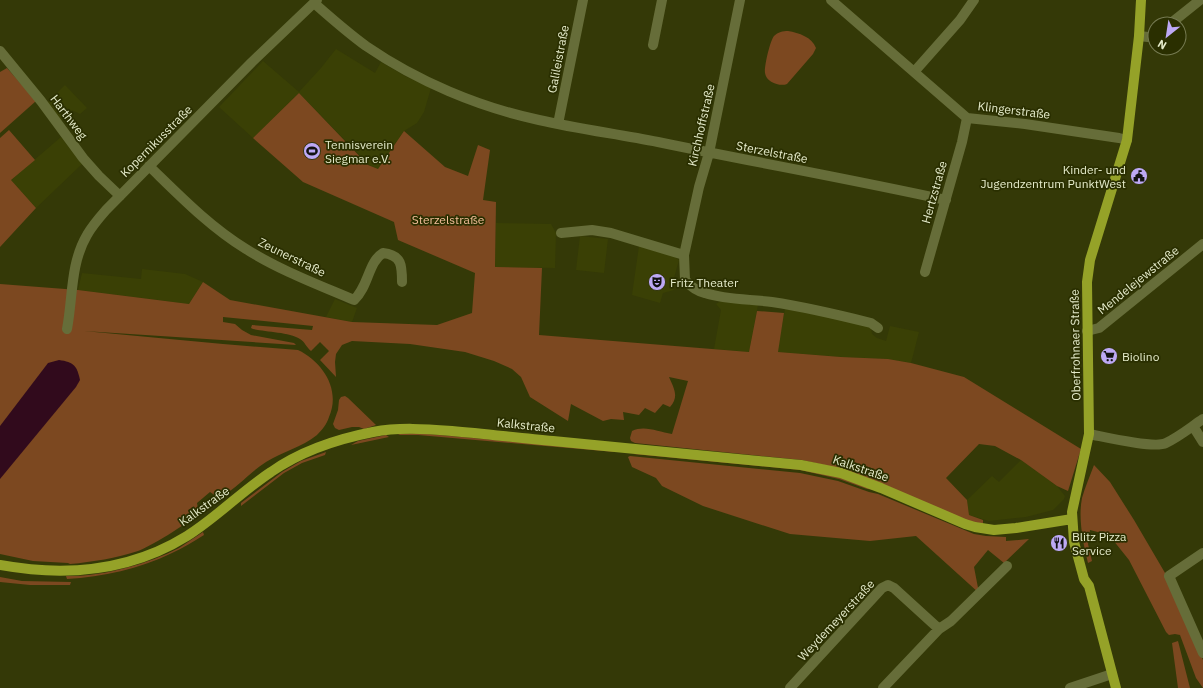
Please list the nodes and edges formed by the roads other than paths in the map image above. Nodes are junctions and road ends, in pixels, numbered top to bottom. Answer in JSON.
{"nodes":[{"id":1,"x":583,"y":0,"type":"edge"},
{"id":2,"x":662,"y":0,"type":"edge"},
{"id":3,"x":740,"y":0,"type":"edge"},
{"id":4,"x":831,"y":0,"type":"edge"},
{"id":5,"x":974,"y":0,"type":"edge"},
{"id":6,"x":1141,"y":0,"type":"edge"},
{"id":7,"x":1200,"y":0,"type":"edge"},
{"id":8,"x":316,"y":1,"type":"edge"},
{"id":9,"x":1180,"y":16,"type":"edge"},
{"id":10,"x":1139,"y":36,"type":"junction"},
{"id":11,"x":1147,"y":37,"type":"edge"},
{"id":12,"x":653,"y":45,"type":"dead end"},
{"id":13,"x":0,"y":51,"type":"edge"},
{"id":14,"x":914,"y":72,"type":"junction"},
{"id":15,"x":967,"y":118,"type":"junction"},
{"id":16,"x":558,"y":124,"type":"junction"},
{"id":17,"x":1127,"y":140,"type":"junction"},
{"id":18,"x":709,"y":153,"type":"junction"},
{"id":19,"x":150,"y":166,"type":"junction"},
{"id":20,"x":120,"y":196,"type":"junction"},
{"id":21,"x":946,"y":200,"type":"junction"},
{"id":22,"x":561,"y":233,"type":"dead end"},
{"id":23,"x":1203,"y":244,"type":"edge"},
{"id":24,"x":684,"y":255,"type":"junction"},
{"id":25,"x":925,"y":272,"type":"dead end"},
{"id":26,"x":402,"y":282,"type":"dead end"},
{"id":27,"x":878,"y":328,"type":"dead end"},
{"id":28,"x":66,"y":329,"type":"dead end"},
{"id":29,"x":1087,"y":331,"type":"junction"},
{"id":30,"x":1203,"y":420,"type":"edge"},
{"id":31,"x":1193,"y":426,"type":"junction"},
{"id":32,"x":1089,"y":434,"type":"junction"},
{"id":33,"x":1203,"y":442,"type":"edge"},
{"id":34,"x":1072,"y":519,"type":"junction"},
{"id":35,"x":1203,"y":553,"type":"edge"},
{"id":36,"x":0,"y":565,"type":"edge"},
{"id":37,"x":1007,"y":566,"type":"dead end"},
{"id":38,"x":939,"y":629,"type":"junction"},
{"id":39,"x":1203,"y":653,"type":"edge"},
{"id":40,"x":1112,"y":674,"type":"junction"},
{"id":41,"x":790,"y":688,"type":"edge"},
{"id":42,"x":884,"y":688,"type":"edge"},
{"id":43,"x":1070,"y":688,"type":"edge"},
{"id":44,"x":1116,"y":688,"type":"edge"}],
"edges":[{"from":1,"to":16,"type":"street","name":"Galileistraße"},
{"from":2,"to":12,"type":"street"},
{"from":3,"to":18,"type":"street","name":"Kirchhoffstraße"},
{"from":4,"to":14,"type":"street","name":"Klingerstraße"},
{"from":5,"to":14,"type":"street"},
{"from":6,"to":10,"type":"main road","name":"Oberfrohnaer Straße"},
{"from":7,"to":9,"type":"street"},
{"from":8,"to":16,"type":"street","name":"Sterzelstraße"},
{"from":8,"to":19,"type":"street","name":"Kopernikusstraße"},
{"from":10,"to":11,"type":"street"},
{"from":10,"to":17,"type":"main road","name":"Oberfrohnaer Straße"},
{"from":13,"to":20,"type":"street","name":"Harthweg"},
{"from":14,"to":15,"type":"street","name":"Klingerstraße"},
{"from":15,"to":17,"type":"street","name":"Klingerstraße"},
{"from":15,"to":21,"type":"street","name":"Hertzstraße"},
{"from":16,"to":18,"type":"street","name":"Sterzelstraße"},
{"from":17,"to":29,"type":"main road","name":"Oberfrohnaer Straße"},
{"from":18,"to":21,"type":"street","name":"Sterzelstraße"},
{"from":18,"to":24,"type":"street","name":"Kirchhoffstraße"},
{"from":19,"to":20,"type":"street","name":"Kopernikusstraße"},
{"from":19,"to":26,"type":"street","name":"Zeunerstraße"},
{"from":20,"to":28,"type":"street","name":"Kopernikusstraße"},
{"from":21,"to":25,"type":"street","name":"Hertzstraße"},
{"from":22,"to":24,"type":"street"},
{"from":23,"to":29,"type":"street","name":"Mendelejewstraße"},
{"from":24,"to":27,"type":"street","name":"Kirchhoffstraße"},
{"from":29,"to":32,"type":"main road","name":"Oberfrohnaer Straße"},
{"from":30,"to":31,"type":"street"},
{"from":31,"to":32,"type":"street"},
{"from":31,"to":33,"type":"street"},
{"from":32,"to":34,"type":"main road","name":"Oberfrohnaer Straße"},
{"from":34,"to":36,"type":"main road","name":"Kalkstraße"},
{"from":34,"to":40,"type":"main road","name":"Oberfrohnaer Straße"},
{"from":35,"to":39,"type":"street"},
{"from":37,"to":38,"type":"street"},
{"from":38,"to":41,"type":"street","name":"Weydemeyerstraße"},
{"from":38,"to":42,"type":"street"},
{"from":40,"to":43,"type":"street"},
{"from":40,"to":44,"type":"main road","name":"Oberfrohnaer Straße"}]}
